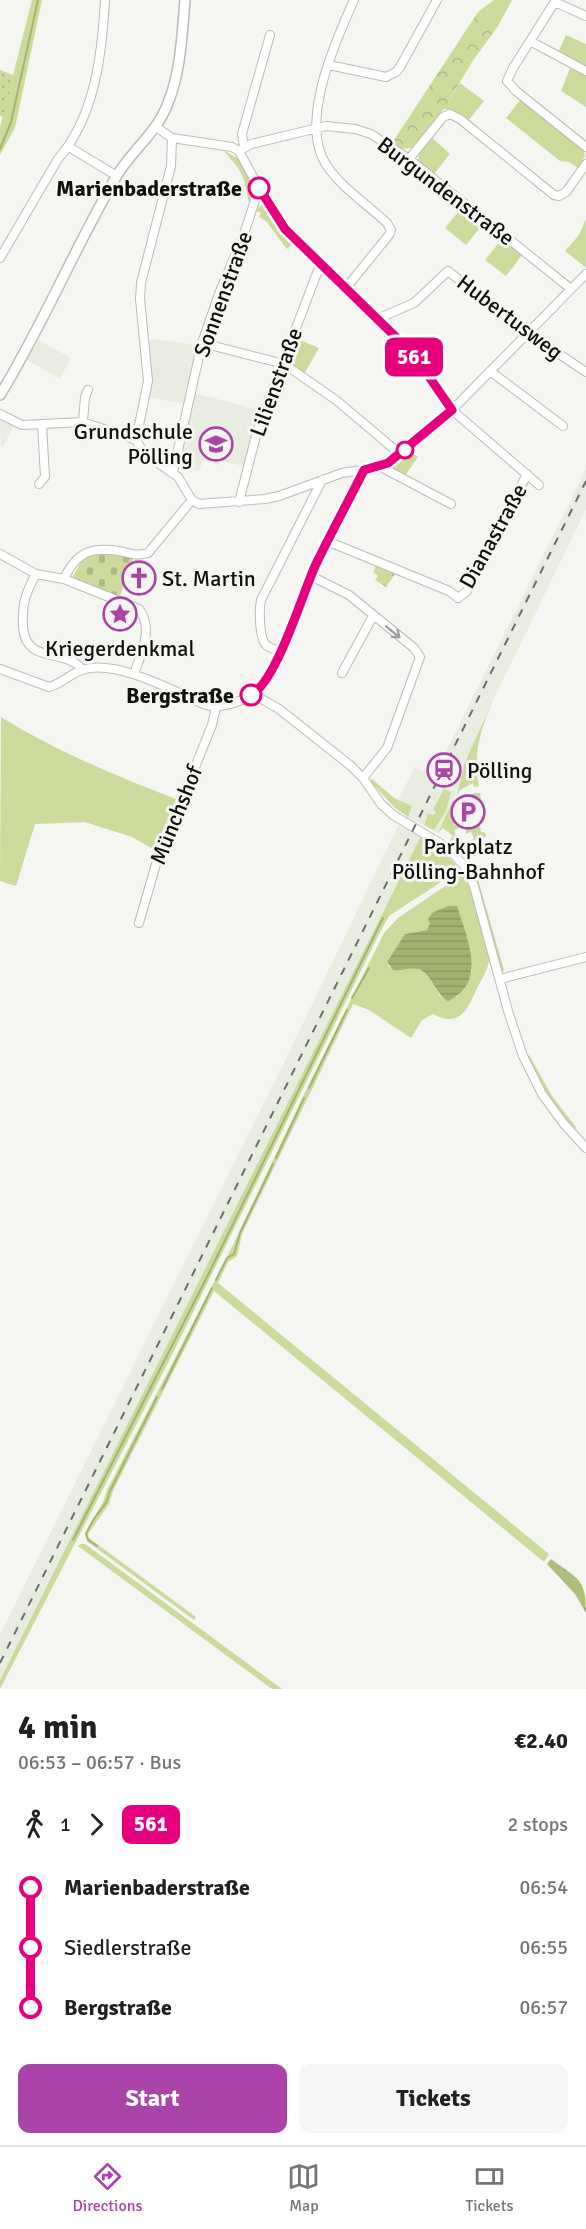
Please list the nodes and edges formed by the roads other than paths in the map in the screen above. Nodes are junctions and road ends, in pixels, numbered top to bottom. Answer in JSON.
{"nodes":[{"id":1,"x":105,"y":0,"type":"edge"},
{"id":2,"x":185,"y":0,"type":"edge"},
{"id":3,"x":354,"y":0,"type":"edge"},
{"id":4,"x":437,"y":0,"type":"edge"},
{"id":5,"x":556,"y":1,"type":"edge"},
{"id":6,"x":586,"y":16,"type":"edge"},
{"id":7,"x":270,"y":35,"type":"dead end"},
{"id":8,"x":530,"y":41,"type":"junction"},
{"id":9,"x":329,"y":65,"type":"junction"},
{"id":10,"x":586,"y":71,"type":"edge"},
{"id":11,"x":156,"y":127,"type":"junction"},
{"id":12,"x":315,"y":128,"type":"junction"},
{"id":13,"x":172,"y":138,"type":"junction"},
{"id":14,"x":69,"y":147,"type":"junction"},
{"id":15,"x":586,"y":147,"type":"edge"},
{"id":16,"x":242,"y":149,"type":"junction"},
{"id":17,"x":409,"y":159,"type":"junction"},
{"id":18,"x":586,"y":164,"type":"edge"},
{"id":19,"x":117,"y":176,"type":"junction"},
{"id":20,"x":259,"y":188,"type":"junction"},
{"id":21,"x":0,"y":258,"type":"edge"},
{"id":22,"x":321,"y":265,"type":"junction"},
{"id":23,"x":586,"y":274,"type":"edge"},
{"id":24,"x":346,"y":288,"type":"junction"},
{"id":25,"x":571,"y":289,"type":"junction"},
{"id":26,"x":377,"y":319,"type":"junction"},
{"id":27,"x":528,"y":333,"type":"junction"},
{"id":28,"x":202,"y":342,"type":"junction"},
{"id":29,"x":284,"y":364,"type":"junction"},
{"id":30,"x":490,"y":371,"type":"junction"},
{"id":31,"x":586,"y":372,"type":"edge"},
{"id":32,"x":88,"y":390,"type":"dead end"},
{"id":33,"x":0,"y":395,"type":"edge"},
{"id":34,"x":452,"y":410,"type":"junction"},
{"id":35,"x":0,"y":414,"type":"edge"},
{"id":36,"x":83,"y":423,"type":"junction"},
{"id":37,"x":42,"y":424,"type":"junction"},
{"id":38,"x":563,"y":426,"type":"dead end"},
{"id":39,"x":136,"y":440,"type":"junction"},
{"id":40,"x":400,"y":454,"type":"junction"},
{"id":41,"x":381,"y":467,"type":"junction"},
{"id":42,"x":364,"y":470,"type":"junction"},
{"id":43,"x":173,"y":472,"type":"junction"},
{"id":44,"x":527,"y":474,"type":"junction"},
{"id":45,"x":322,"y":480,"type":"junction"},
{"id":46,"x":39,"y":484,"type":"dead end"},
{"id":47,"x":539,"y":485,"type":"dead end"},
{"id":48,"x":192,"y":500,"type":"junction"},
{"id":49,"x":239,"y":502,"type":"junction"},
{"id":50,"x":451,"y":504,"type":"dead end"},
{"id":51,"x":327,"y":541,"type":"junction"},
{"id":52,"x":0,"y":554,"type":"edge"},
{"id":53,"x":36,"y":574,"type":"junction"},
{"id":54,"x":311,"y":576,"type":"junction"},
{"id":55,"x":64,"y":579,"type":"junction"},
{"id":56,"x":373,"y":616,"type":"junction"},
{"id":57,"x":280,"y":652,"type":"junction"},
{"id":58,"x":0,"y":669,"type":"edge"},
{"id":59,"x":83,"y":670,"type":"junction"},
{"id":60,"x":342,"y":673,"type":"dead end"},
{"id":61,"x":134,"y":674,"type":"junction"},
{"id":62,"x":253,"y":693,"type":"junction"},
{"id":63,"x":216,"y":707,"type":"junction"},
{"id":64,"x":363,"y":778,"type":"junction"},
{"id":65,"x":139,"y":923,"type":"dead end"},
{"id":66,"x":586,"y":957,"type":"edge"},
{"id":67,"x":500,"y":979,"type":"junction"},
{"id":68,"x":586,"y":1148,"type":"edge"}],
"edges":[{"from":1,"to":14,"type":"street"},
{"from":2,"to":11,"type":"street"},
{"from":3,"to":9,"type":"street"},
{"from":4,"to":9,"type":"street"},
{"from":5,"to":6,"type":"street"},
{"from":5,"to":8,"type":"street"},
{"from":7,"to":16,"type":"street"},
{"from":8,"to":10,"type":"street"},
{"from":8,"to":15,"type":"street"},
{"from":9,"to":12,"type":"street"},
{"from":11,"to":13,"type":"street"},
{"from":11,"to":19,"type":"street"},
{"from":12,"to":16,"type":"street","name":"Burgundenstraße"},
{"from":12,"to":17,"type":"street","name":"Burgundenstraße"},
{"from":12,"to":24,"type":"street"},
{"from":13,"to":16,"type":"street"},
{"from":13,"to":39,"type":"street"},
{"from":14,"to":19,"type":"street"},
{"from":14,"to":21,"type":"street"},
{"from":16,"to":20,"type":"street"},
{"from":17,"to":18,"type":"street"},
{"from":17,"to":25,"type":"street","name":"Burgundenstraße"},
{"from":19,"to":33,"type":"street"},
{"from":20,"to":22,"type":"street"},
{"from":20,"to":28,"type":"street","name":"Sonnenstraße"},
{"from":22,"to":24,"type":"street"},
{"from":22,"to":29,"type":"street","name":"Lilienstraße"},
{"from":23,"to":25,"type":"street"},
{"from":24,"to":26,"type":"street"},
{"from":25,"to":27,"type":"street"},
{"from":26,"to":27,"type":"street","name":"Hubertusweg"},
{"from":26,"to":34,"type":"street"},
{"from":27,"to":30,"type":"street"},
{"from":27,"to":31,"type":"street","name":"Hubertusweg"},
{"from":28,"to":29,"type":"street"},
{"from":28,"to":43,"type":"street","name":"Sonnenstraße"},
{"from":29,"to":40,"type":"street"},
{"from":29,"to":49,"type":"street","name":"Lilienstraße"},
{"from":30,"to":34,"type":"street"},
{"from":30,"to":38,"type":"street"},
{"from":32,"to":36,"type":"street"},
{"from":34,"to":40,"type":"street"},
{"from":34,"to":44,"type":"street"},
{"from":35,"to":37,"type":"street"},
{"from":36,"to":37,"type":"street"},
{"from":36,"to":39,"type":"street"},
{"from":37,"to":46,"type":"street"},
{"from":39,"to":43,"type":"street"},
{"from":40,"to":41,"type":"street"},
{"from":41,"to":42,"type":"street"},
{"from":41,"to":50,"type":"street"},
{"from":42,"to":45,"type":"street"},
{"from":42,"to":51,"type":"street"},
{"from":43,"to":48,"type":"street"},
{"from":44,"to":47,"type":"street"},
{"from":44,"to":51,"type":"street","name":"Dianastraße"},
{"from":45,"to":49,"type":"street"},
{"from":45,"to":57,"type":"street"},
{"from":48,"to":49,"type":"street"},
{"from":48,"to":55,"type":"street"},
{"from":51,"to":54,"type":"street"},
{"from":52,"to":53,"type":"street"},
{"from":53,"to":55,"type":"street"},
{"from":53,"to":59,"type":"street"},
{"from":54,"to":56,"type":"street"},
{"from":54,"to":57,"type":"street"},
{"from":55,"to":61,"type":"street"},
{"from":56,"to":60,"type":"street"},
{"from":56,"to":64,"type":"street","one_way":true},
{"from":57,"to":62,"type":"street"},
{"from":58,"to":59,"type":"street"},
{"from":59,"to":61,"type":"street"},
{"from":61,"to":63,"type":"street"},
{"from":62,"to":63,"type":"street"},
{"from":62,"to":64,"type":"street"},
{"from":63,"to":65,"type":"street","name":"Münchshof"},
{"from":64,"to":67,"type":"street"},
{"from":66,"to":67,"type":"street"},
{"from":67,"to":68,"type":"street"}]}
